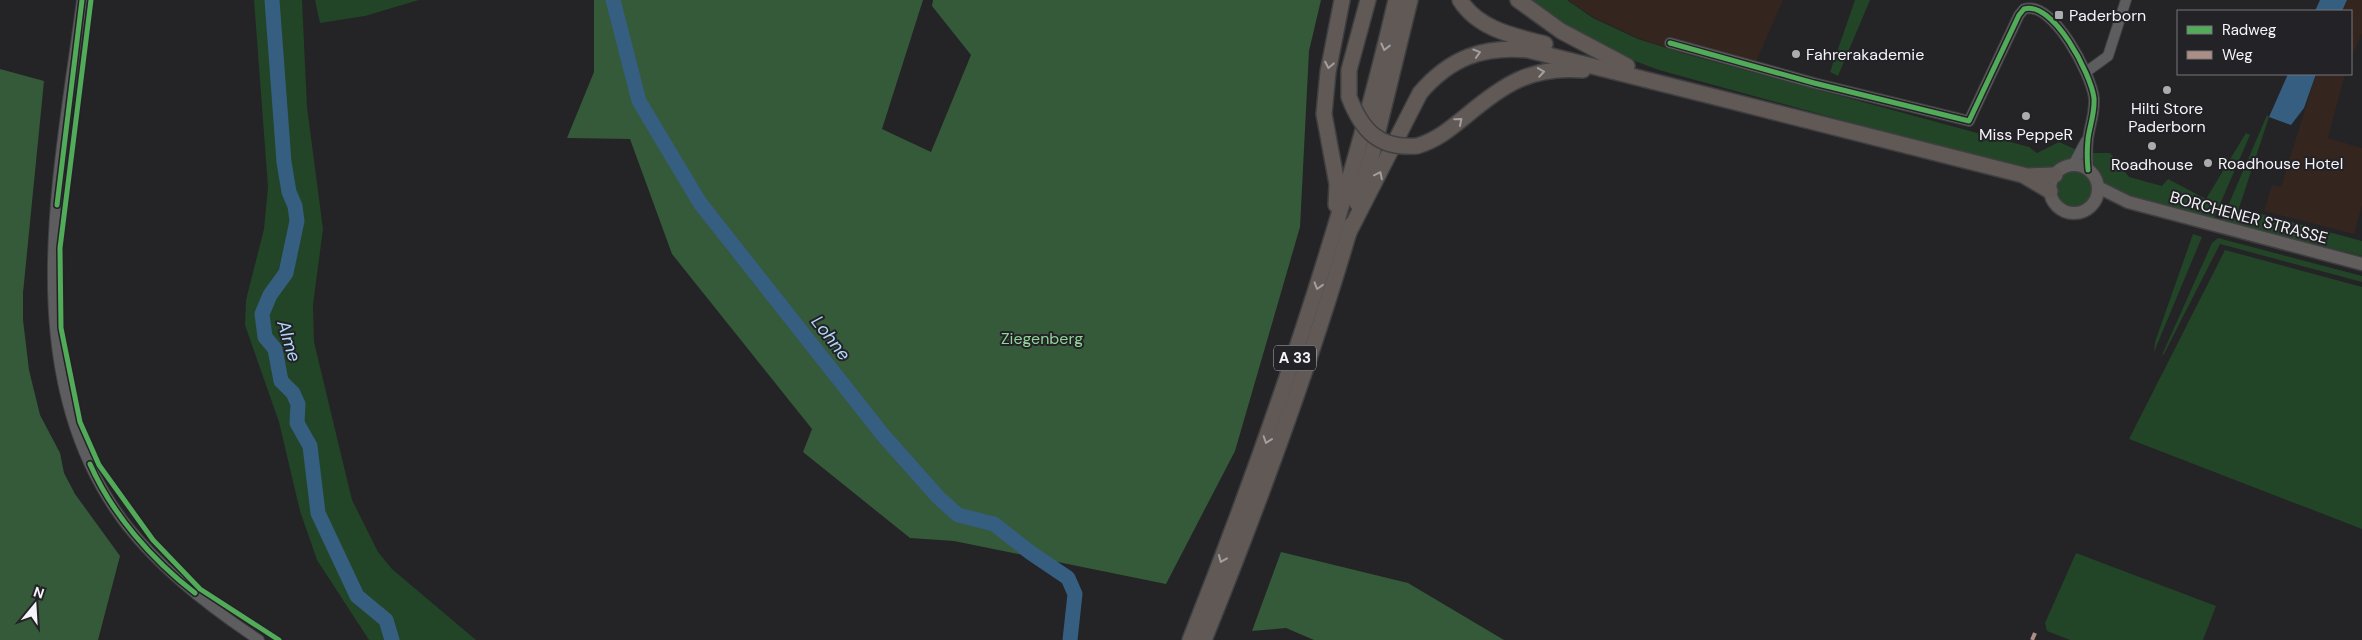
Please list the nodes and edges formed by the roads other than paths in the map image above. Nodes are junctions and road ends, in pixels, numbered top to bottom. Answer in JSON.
{"nodes":[{"id":1,"x":82,"y":0,"type":"edge"},
{"id":2,"x":1342,"y":0,"type":"edge"},
{"id":3,"x":1368,"y":0,"type":"edge"},
{"id":4,"x":1396,"y":0,"type":"edge"},
{"id":5,"x":1410,"y":0,"type":"edge"},
{"id":6,"x":1460,"y":0,"type":"edge"},
{"id":7,"x":1518,"y":0,"type":"edge"},
{"id":8,"x":2126,"y":0,"type":"edge"},
{"id":9,"x":1670,"y":43,"type":"dead end"},
{"id":10,"x":1632,"y":72,"type":"junction"},
{"id":11,"x":2086,"y":72,"type":"junction"},
{"id":12,"x":2088,"y":138,"type":"junction"},
{"id":13,"x":2073,"y":165,"type":"junction"},
{"id":14,"x":2088,"y":170,"type":"junction"},
{"id":15,"x":2056,"y":174,"type":"junction"},
{"id":16,"x":2023,"y":175,"type":"junction"},
{"id":17,"x":2098,"y":186,"type":"junction"},
{"id":18,"x":2050,"y":191,"type":"junction"},
{"id":19,"x":2128,"y":202,"type":"junction"},
{"id":20,"x":2094,"y":203,"type":"junction"},
{"id":21,"x":1348,"y":234,"type":"junction"},
{"id":22,"x":1333,"y":240,"type":"junction"},
{"id":23,"x":2362,"y":264,"type":"edge"},
{"id":24,"x":1246,"y":516,"type":"junction"},
{"id":25,"x":260,"y":640,"type":"edge"},
{"id":26,"x":1190,"y":640,"type":"edge"},
{"id":27,"x":1204,"y":640,"type":"edge"}],
"edges":[{"from":1,"to":25,"type":"street"},
{"from":2,"to":22,"type":"highway","one_way":true},
{"from":3,"to":10,"type":"highway","one_way":true,"bridge":true},
{"from":4,"to":22,"type":"highway","number":"A 33","one_way":true},
{"from":5,"to":21,"type":"highway","number":"A 33"},
{"from":6,"to":10,"type":"highway"},
{"from":7,"to":10,"type":"highway"},
{"from":8,"to":11,"type":"street"},
{"from":9,"to":11,"type":"street"},
{"from":10,"to":16,"type":"highway"},
{"from":21,"to":10,"type":"highway","one_way":true},
{"from":11,"to":12,"type":"street"},
{"from":12,"to":13,"type":"street"},
{"from":12,"to":14,"type":"street"},
{"from":13,"to":14,"type":"main road"},
{"from":13,"to":15,"type":"main road"},
{"from":14,"to":17,"type":"main road"},
{"from":15,"to":16,"type":"highway"},
{"from":15,"to":18,"type":"main road"},
{"from":16,"to":18,"type":"highway"},
{"from":17,"to":19,"type":"main road","name":"BORCHENER STRASSE"},
{"from":17,"to":20,"type":"main road"},
{"from":18,"to":20,"type":"main road"},
{"from":19,"to":20,"type":"main road","name":"BORCHENER STRASSE"},
{"from":19,"to":23,"type":"main road","name":"BORCHENER STRASSE"},
{"from":21,"to":24,"type":"highway","number":"A 33"},
{"from":22,"to":24,"type":"highway","number":"A 33","one_way":true},
{"from":24,"to":26,"type":"highway","number":"A 33","one_way":true},
{"from":24,"to":27,"type":"highway","number":"A 33"}]}
